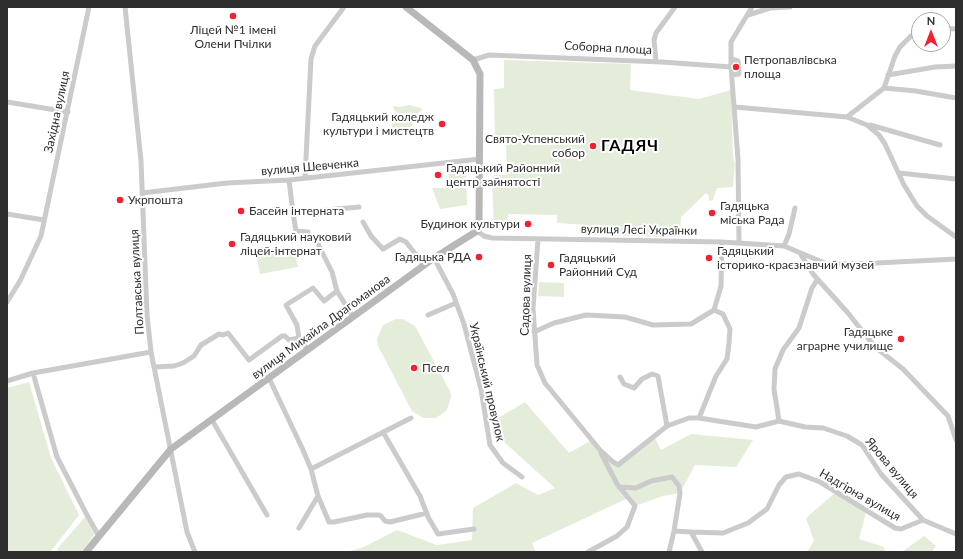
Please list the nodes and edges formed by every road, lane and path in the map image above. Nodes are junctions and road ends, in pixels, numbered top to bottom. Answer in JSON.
{"nodes":[{"id":1,"x":89,"y":7,"type":"edge"},
{"id":2,"x":125,"y":7,"type":"edge"},
{"id":3,"x":344,"y":7,"type":"edge"},
{"id":4,"x":406,"y":7,"type":"edge"},
{"id":5,"x":675,"y":7,"type":"edge"},
{"id":6,"x":752,"y":7,"type":"edge"},
{"id":7,"x":790,"y":7,"type":"edge"},
{"id":8,"x":748,"y":15,"type":"junction"},
{"id":9,"x":911,"y":36,"type":"edge"},
{"id":10,"x":731,"y":59,"type":"junction"},
{"id":11,"x":473,"y":60,"type":"junction"},
{"id":12,"x":656,"y":62,"type":"junction"},
{"id":13,"x":956,"y":66,"type":"edge"},
{"id":14,"x":731,"y":67,"type":"junction"},
{"id":15,"x":732,"y":74,"type":"junction"},
{"id":16,"x":888,"y":75,"type":"junction"},
{"id":17,"x":884,"y":88,"type":"junction"},
{"id":18,"x":956,"y":98,"type":"edge"},
{"id":19,"x":7,"y":102,"type":"edge"},
{"id":20,"x":735,"y":107,"type":"junction"},
{"id":21,"x":68,"y":112,"type":"junction"},
{"id":22,"x":847,"y":116,"type":"junction"},
{"id":23,"x":867,"y":125,"type":"junction"},
{"id":24,"x":940,"y":144,"type":"dead end"},
{"id":25,"x":480,"y":159,"type":"junction"},
{"id":26,"x":899,"y":173,"type":"junction"},
{"id":27,"x":305,"y":178,"type":"junction"},
{"id":28,"x":956,"y":179,"type":"edge"},
{"id":29,"x":289,"y":180,"type":"junction"},
{"id":30,"x":142,"y":193,"type":"junction"},
{"id":31,"x":359,"y":207,"type":"dead end"},
{"id":32,"x":794,"y":208,"type":"dead end"},
{"id":33,"x":293,"y":213,"type":"junction"},
{"id":34,"x":7,"y":214,"type":"edge"},
{"id":35,"x":44,"y":220,"type":"junction"},
{"id":36,"x":363,"y":222,"type":"dead end"},
{"id":37,"x":478,"y":231,"type":"junction"},
{"id":38,"x":308,"y":232,"type":"dead end"},
{"id":39,"x":956,"y":237,"type":"edge"},
{"id":40,"x":305,"y":238,"type":"dead end"},
{"id":41,"x":538,"y":239,"type":"junction"},
{"id":42,"x":722,"y":242,"type":"junction"},
{"id":43,"x":739,"y":242,"type":"junction"},
{"id":44,"x":784,"y":246,"type":"junction"},
{"id":45,"x":800,"y":253,"type":"junction"},
{"id":46,"x":434,"y":258,"type":"junction"},
{"id":47,"x":956,"y":259,"type":"edge"},
{"id":48,"x":424,"y":266,"type":"junction"},
{"id":49,"x":817,"y":280,"type":"junction"},
{"id":50,"x":337,"y":291,"type":"junction"},
{"id":51,"x":7,"y":302,"type":"edge"},
{"id":52,"x":456,"y":303,"type":"junction"},
{"id":53,"x":714,"y":310,"type":"junction"},
{"id":54,"x":428,"y":315,"type":"dead end"},
{"id":55,"x":353,"y":317,"type":"junction"},
{"id":56,"x":534,"y":332,"type":"junction"},
{"id":57,"x":299,"y":338,"type":"junction"},
{"id":58,"x":308,"y":350,"type":"junction"},
{"id":59,"x":151,"y":352,"type":"junction"},
{"id":60,"x":154,"y":368,"type":"junction"},
{"id":61,"x":33,"y":373,"type":"junction"},
{"id":62,"x":620,"y":377,"type":"dead end"},
{"id":63,"x":269,"y":378,"type":"junction"},
{"id":64,"x":7,"y":381,"type":"edge"},
{"id":65,"x":411,"y":418,"type":"dead end"},
{"id":66,"x":699,"y":418,"type":"junction"},
{"id":67,"x":212,"y":420,"type":"junction"},
{"id":68,"x":779,"y":421,"type":"junction"},
{"id":69,"x":667,"y":426,"type":"junction"},
{"id":70,"x":382,"y":432,"type":"junction"},
{"id":71,"x":956,"y":440,"type":"edge"},
{"id":72,"x":171,"y":449,"type":"junction"},
{"id":73,"x":600,"y":450,"type":"junction"},
{"id":74,"x":618,"y":465,"type":"joint"},
{"id":75,"x":311,"y":469,"type":"junction"},
{"id":76,"x":522,"y":477,"type":"dead end"},
{"id":77,"x":619,"y":487,"type":"junction"},
{"id":78,"x":318,"y":496,"type":"junction"},
{"id":79,"x":426,"y":513,"type":"junction"},
{"id":80,"x":267,"y":515,"type":"dead end"},
{"id":81,"x":923,"y":520,"type":"junction"},
{"id":82,"x":299,"y":528,"type":"dead end"},
{"id":83,"x":474,"y":529,"type":"dead end"},
{"id":84,"x":674,"y":531,"type":"junction"},
{"id":85,"x":692,"y":532,"type":"junction"},
{"id":86,"x":956,"y":534,"type":"edge"},
{"id":87,"x":99,"y":536,"type":"junction"},
{"id":88,"x":86,"y":552,"type":"edge"},
{"id":89,"x":195,"y":552,"type":"edge"},
{"id":90,"x":588,"y":552,"type":"edge"},
{"id":91,"x":669,"y":552,"type":"edge"},
{"id":92,"x":702,"y":552,"type":"edge"}],
"edges":[{"from":1,"to":21,"type":"street","name":"Західна вулиця"},
{"from":2,"to":30,"type":"street","name":"Полтавська вулиця"},
{"from":3,"to":27,"type":"street"},
{"from":4,"to":11,"type":"street"},
{"from":5,"to":12,"type":"street"},
{"from":6,"to":8,"type":"street"},
{"from":7,"to":8,"type":"street"},
{"from":8,"to":10,"type":"street"},
{"from":9,"to":16,"type":"street"},
{"from":10,"to":14,"type":"street"},
{"from":10,"to":15,"type":"street"},
{"from":11,"to":12,"type":"street","name":"Соборна площа"},
{"from":11,"to":25,"type":"street"},
{"from":12,"to":14,"type":"street","name":"Соборна площа"},
{"from":13,"to":16,"type":"street"},
{"from":14,"to":15,"type":"street"},
{"from":15,"to":20,"type":"street"},
{"from":16,"to":17,"type":"street"},
{"from":17,"to":18,"type":"street"},
{"from":17,"to":22,"type":"street"},
{"from":19,"to":21,"type":"street"},
{"from":20,"to":22,"type":"street"},
{"from":20,"to":43,"type":"street"},
{"from":21,"to":35,"type":"street","name":"Західна вулиця"},
{"from":22,"to":23,"type":"street"},
{"from":23,"to":24,"type":"street"},
{"from":23,"to":26,"type":"street"},
{"from":25,"to":27,"type":"street","name":"вулиця Шевченка"},
{"from":25,"to":37,"type":"street"},
{"from":26,"to":28,"type":"street"},
{"from":26,"to":39,"type":"street"},
{"from":27,"to":29,"type":"street","name":"вулиця Шевченка"},
{"from":29,"to":30,"type":"street","name":"вулиця Шевченка"},
{"from":29,"to":33,"type":"street"},
{"from":30,"to":59,"type":"street","name":"Полтавська вулиця"},
{"from":31,"to":33,"type":"street"},
{"from":32,"to":44,"type":"street"},
{"from":33,"to":38,"type":"street"},
{"from":34,"to":35,"type":"street"},
{"from":35,"to":51,"type":"street","name":"Західна вулиця"},
{"from":36,"to":48,"type":"street"},
{"from":37,"to":41,"type":"street","name":"вулиця Лесі Українки"},
{"from":37,"to":46,"type":"street","name":"вулиця Михайла Драгоманова"},
{"from":40,"to":50,"type":"street"},
{"from":41,"to":42,"type":"street","name":"вулиця Лесі Українки"},
{"from":41,"to":56,"type":"street","name":"Садова вулиця"},
{"from":42,"to":43,"type":"street","name":"вулиця Лесі Українки"},
{"from":42,"to":53,"type":"street"},
{"from":43,"to":44,"type":"street","name":"вулиця Лесі Українки"},
{"from":44,"to":45,"type":"street","name":"вулиця Лесі Українки"},
{"from":45,"to":47,"type":"street","name":"вулиця Лесі Українки"},
{"from":45,"to":49,"type":"street"},
{"from":46,"to":48,"type":"street","name":"вулиця Михайла Драгоманова"},
{"from":46,"to":52,"type":"street","name":"Український провулок"},
{"from":48,"to":55,"type":"street","name":"вулиця Михайла Драгоманова"},
{"from":49,"to":68,"type":"street"},
{"from":49,"to":71,"type":"street"},
{"from":50,"to":55,"type":"street"},
{"from":50,"to":57,"type":"street"},
{"from":52,"to":54,"type":"street"},
{"from":52,"to":76,"type":"street","name":"Український провулок"},
{"from":53,"to":56,"type":"street"},
{"from":53,"to":66,"type":"street"},
{"from":55,"to":58,"type":"street","name":"вулиця Михайла Драгоманова"},
{"from":56,"to":73,"type":"street","name":"Садова вулиця"},
{"from":57,"to":58,"type":"street"},
{"from":57,"to":60,"type":"street"},
{"from":58,"to":63,"type":"street","name":"вулиця Михайла Драгоманова"},
{"from":59,"to":60,"type":"street","name":"Полтавська вулиця"},
{"from":59,"to":61,"type":"street"},
{"from":60,"to":72,"type":"street","name":"Полтавська вулиця"},
{"from":61,"to":64,"type":"street"},
{"from":61,"to":87,"type":"street"},
{"from":62,"to":69,"type":"street"},
{"from":63,"to":67,"type":"street","name":"вулиця Михайла Драгоманова"},
{"from":63,"to":75,"type":"street"},
{"from":65,"to":70,"type":"street"},
{"from":66,"to":68,"type":"street","name":"Ярова вулиця"},
{"from":66,"to":69,"type":"street","name":"Ярова вулиця"},
{"from":67,"to":72,"type":"street","name":"вулиця Михайла Драгоманова"},
{"from":67,"to":80,"type":"street"},
{"from":68,"to":81,"type":"street","name":"Ярова вулиця"},
{"from":69,"to":74,"type":"street","name":"Ярова вулиця"},
{"from":70,"to":75,"type":"street"},
{"from":70,"to":79,"type":"street"},
{"from":72,"to":87,"type":"street","name":"вулиця Михайла Драгоманова"},
{"from":72,"to":89,"type":"street","name":"Полтавська вулиця"},
{"from":73,"to":74,"type":"street","name":"Садова вулиця"},
{"from":73,"to":77,"type":"street","name":"Садова вулиця"},
{"from":75,"to":78,"type":"street"},
{"from":77,"to":84,"type":"street"},
{"from":77,"to":90,"type":"street","name":"Садова вулиця"},
{"from":78,"to":79,"type":"street"},
{"from":78,"to":82,"type":"street"},
{"from":79,"to":83,"type":"street"},
{"from":81,"to":85,"type":"street","name":"Надгірна вулиця"},
{"from":81,"to":86,"type":"street","name":"Ярова вулиця"},
{"from":84,"to":85,"type":"street","name":"Надгірна вулиця"},
{"from":84,"to":91,"type":"street"},
{"from":85,"to":92,"type":"street"},
{"from":87,"to":88,"type":"street","name":"вулиця Михайла Драгоманова"}]}
